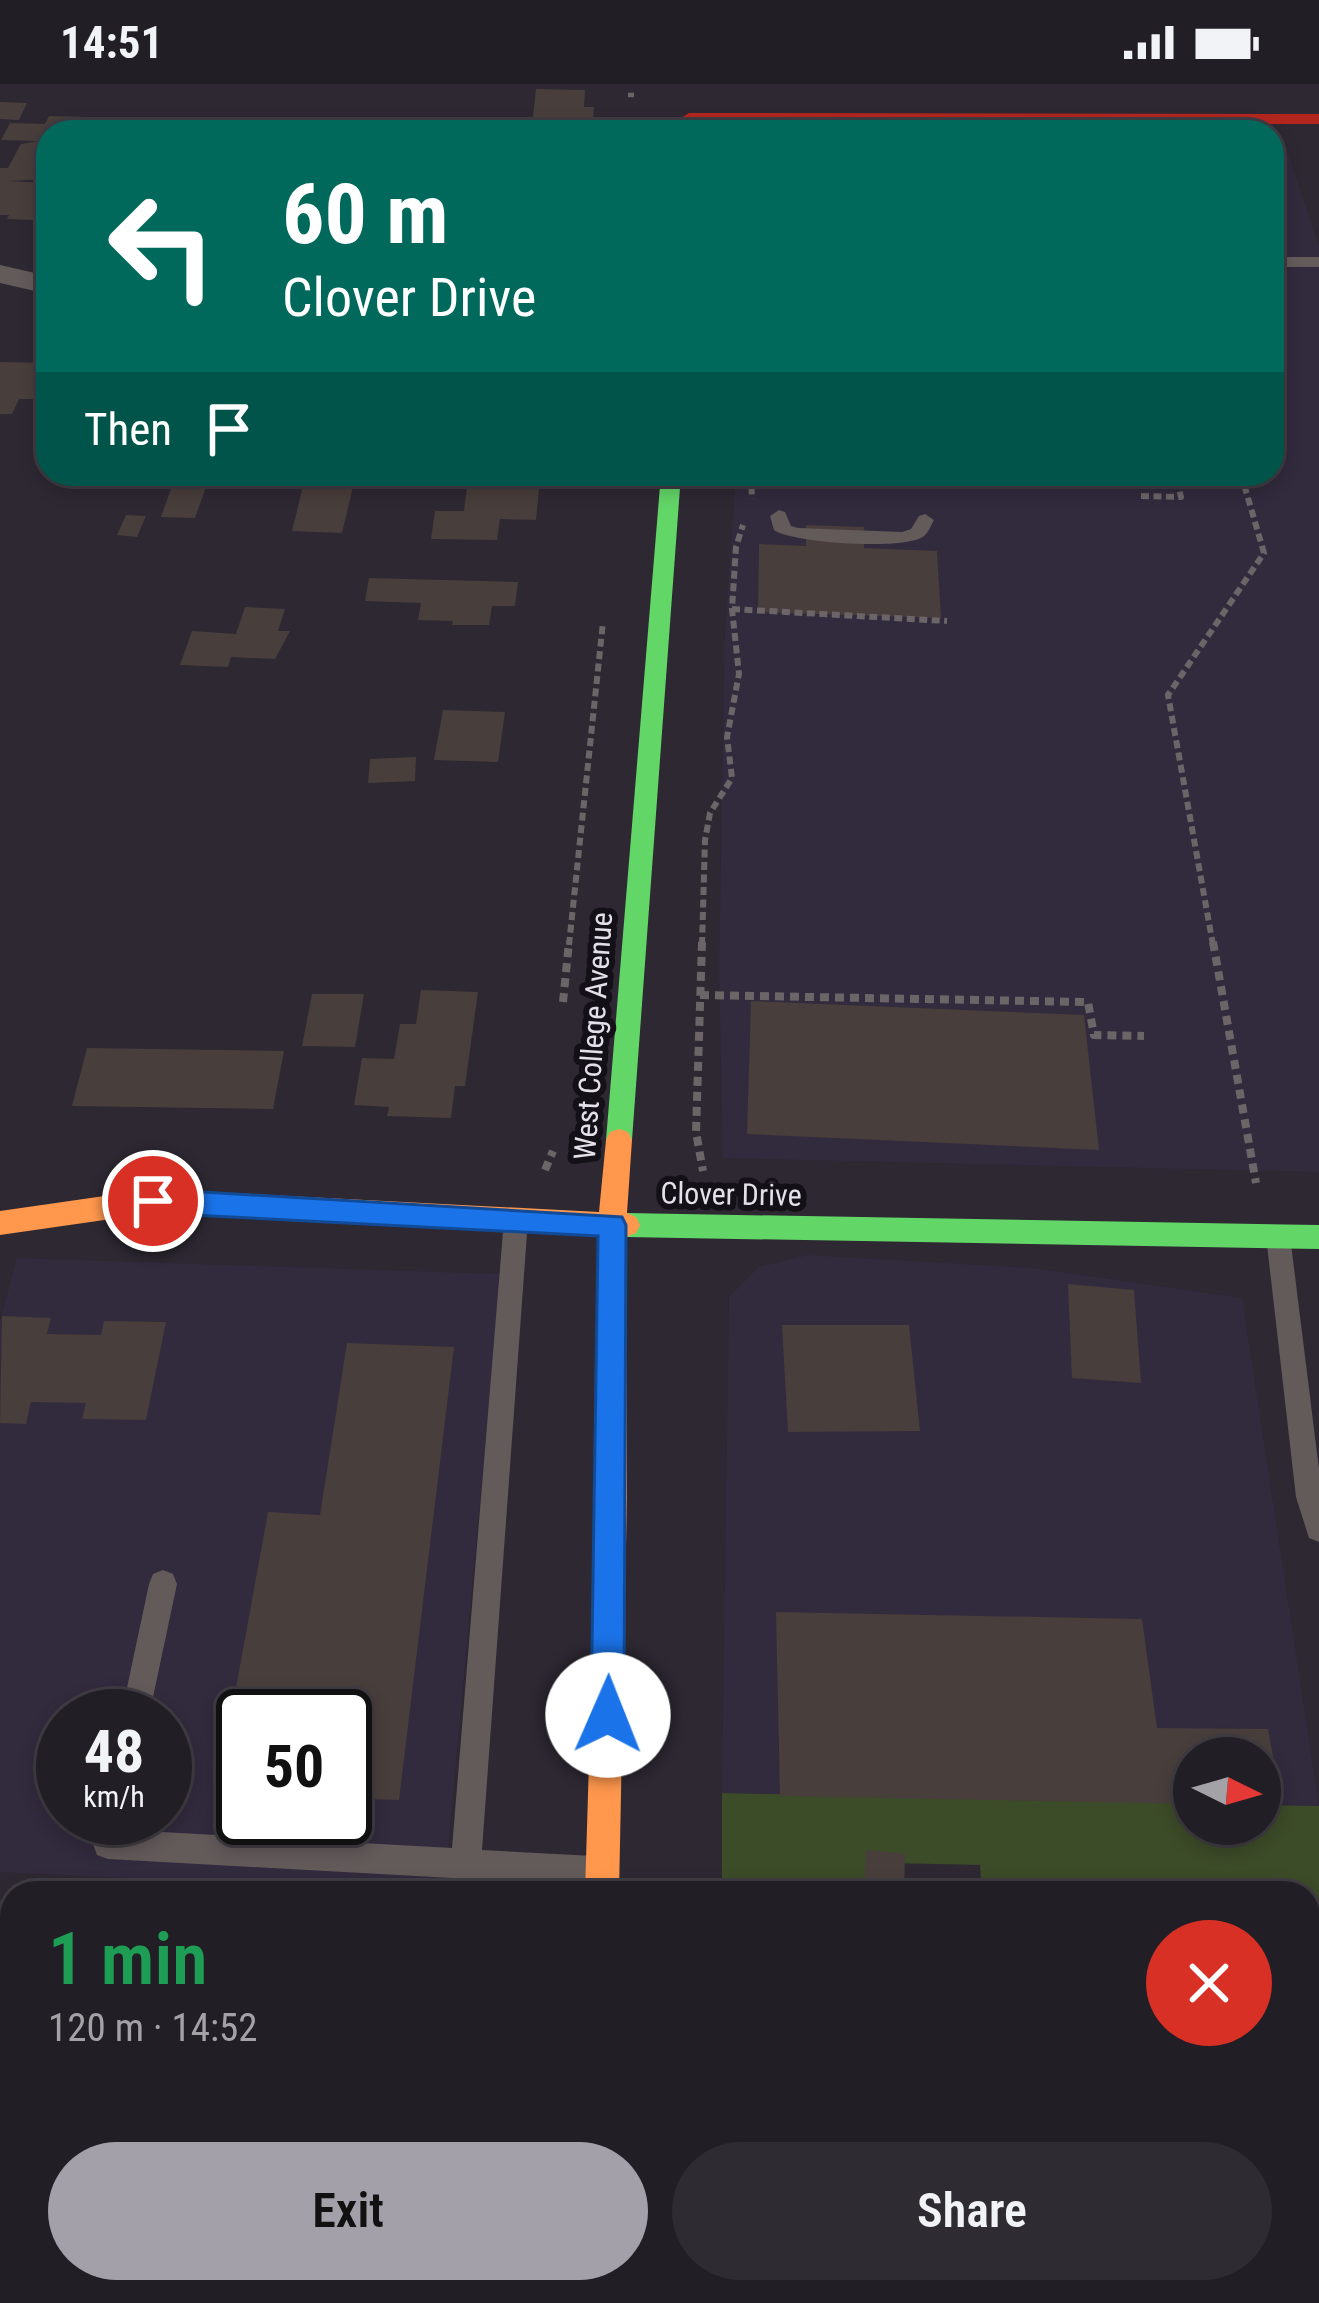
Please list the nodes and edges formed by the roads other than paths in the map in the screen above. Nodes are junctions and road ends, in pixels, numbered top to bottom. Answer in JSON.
{"nodes":[{"id":1,"x":686,"y":84,"type":"edge"},
{"id":2,"x":1319,"y":119,"type":"edge"},
{"id":3,"x":689,"y":120,"type":"edge"},
{"id":4,"x":1240,"y":120,"type":"edge"},
{"id":5,"x":1284,"y":262,"type":"edge"},
{"id":6,"x":1319,"y":262,"type":"edge"},
{"id":7,"x":0,"y":274,"type":"edge"},
{"id":8,"x":36,"y":282,"type":"edge"},
{"id":9,"x":670,"y":486,"type":"edge"},
{"id":10,"x":779,"y":516,"type":"dead end"},
{"id":11,"x":925,"y":520,"type":"dead end"},
{"id":12,"x":516,"y":1220,"type":"junction"},
{"id":13,"x":0,"y":1223,"type":"edge"},
{"id":14,"x":612,"y":1225,"type":"junction"},
{"id":15,"x":1278,"y":1236,"type":"junction"},
{"id":16,"x":1319,"y":1237,"type":"edge"},
{"id":17,"x":1319,"y":1529,"type":"edge"},
{"id":18,"x":164,"y":1584,"type":"dead end"},
{"id":19,"x":141,"y":1689,"type":"edge"},
{"id":20,"x":126,"y":1845,"type":"edge"},
{"id":21,"x":466,"y":1864,"type":"junction"},
{"id":22,"x":595,"y":1881,"type":"edge"},
{"id":23,"x":603,"y":1881,"type":"edge"}],
"edges":[{"from":1,"to":3,"type":"street"},
{"from":2,"to":4,"type":"street"},
{"from":5,"to":6,"type":"lane"},
{"from":7,"to":8,"type":"street"},
{"from":9,"to":14,"type":"street","name":"West College Avenue"},
{"from":10,"to":11,"type":"lane"},
{"from":12,"to":13,"type":"street","name":"Clover Drive"},
{"from":12,"to":14,"type":"street","name":"Clover Drive"},
{"from":12,"to":21,"type":"lane"},
{"from":14,"to":15,"type":"street","name":"Clover Drive"},
{"from":14,"to":23,"type":"street","name":"West College Avenue"},
{"from":15,"to":16,"type":"street","name":"Clover Drive"},
{"from":15,"to":17,"type":"lane"},
{"from":18,"to":19,"type":"lane"},
{"from":20,"to":21,"type":"lane"},
{"from":21,"to":22,"type":"lane"}]}
